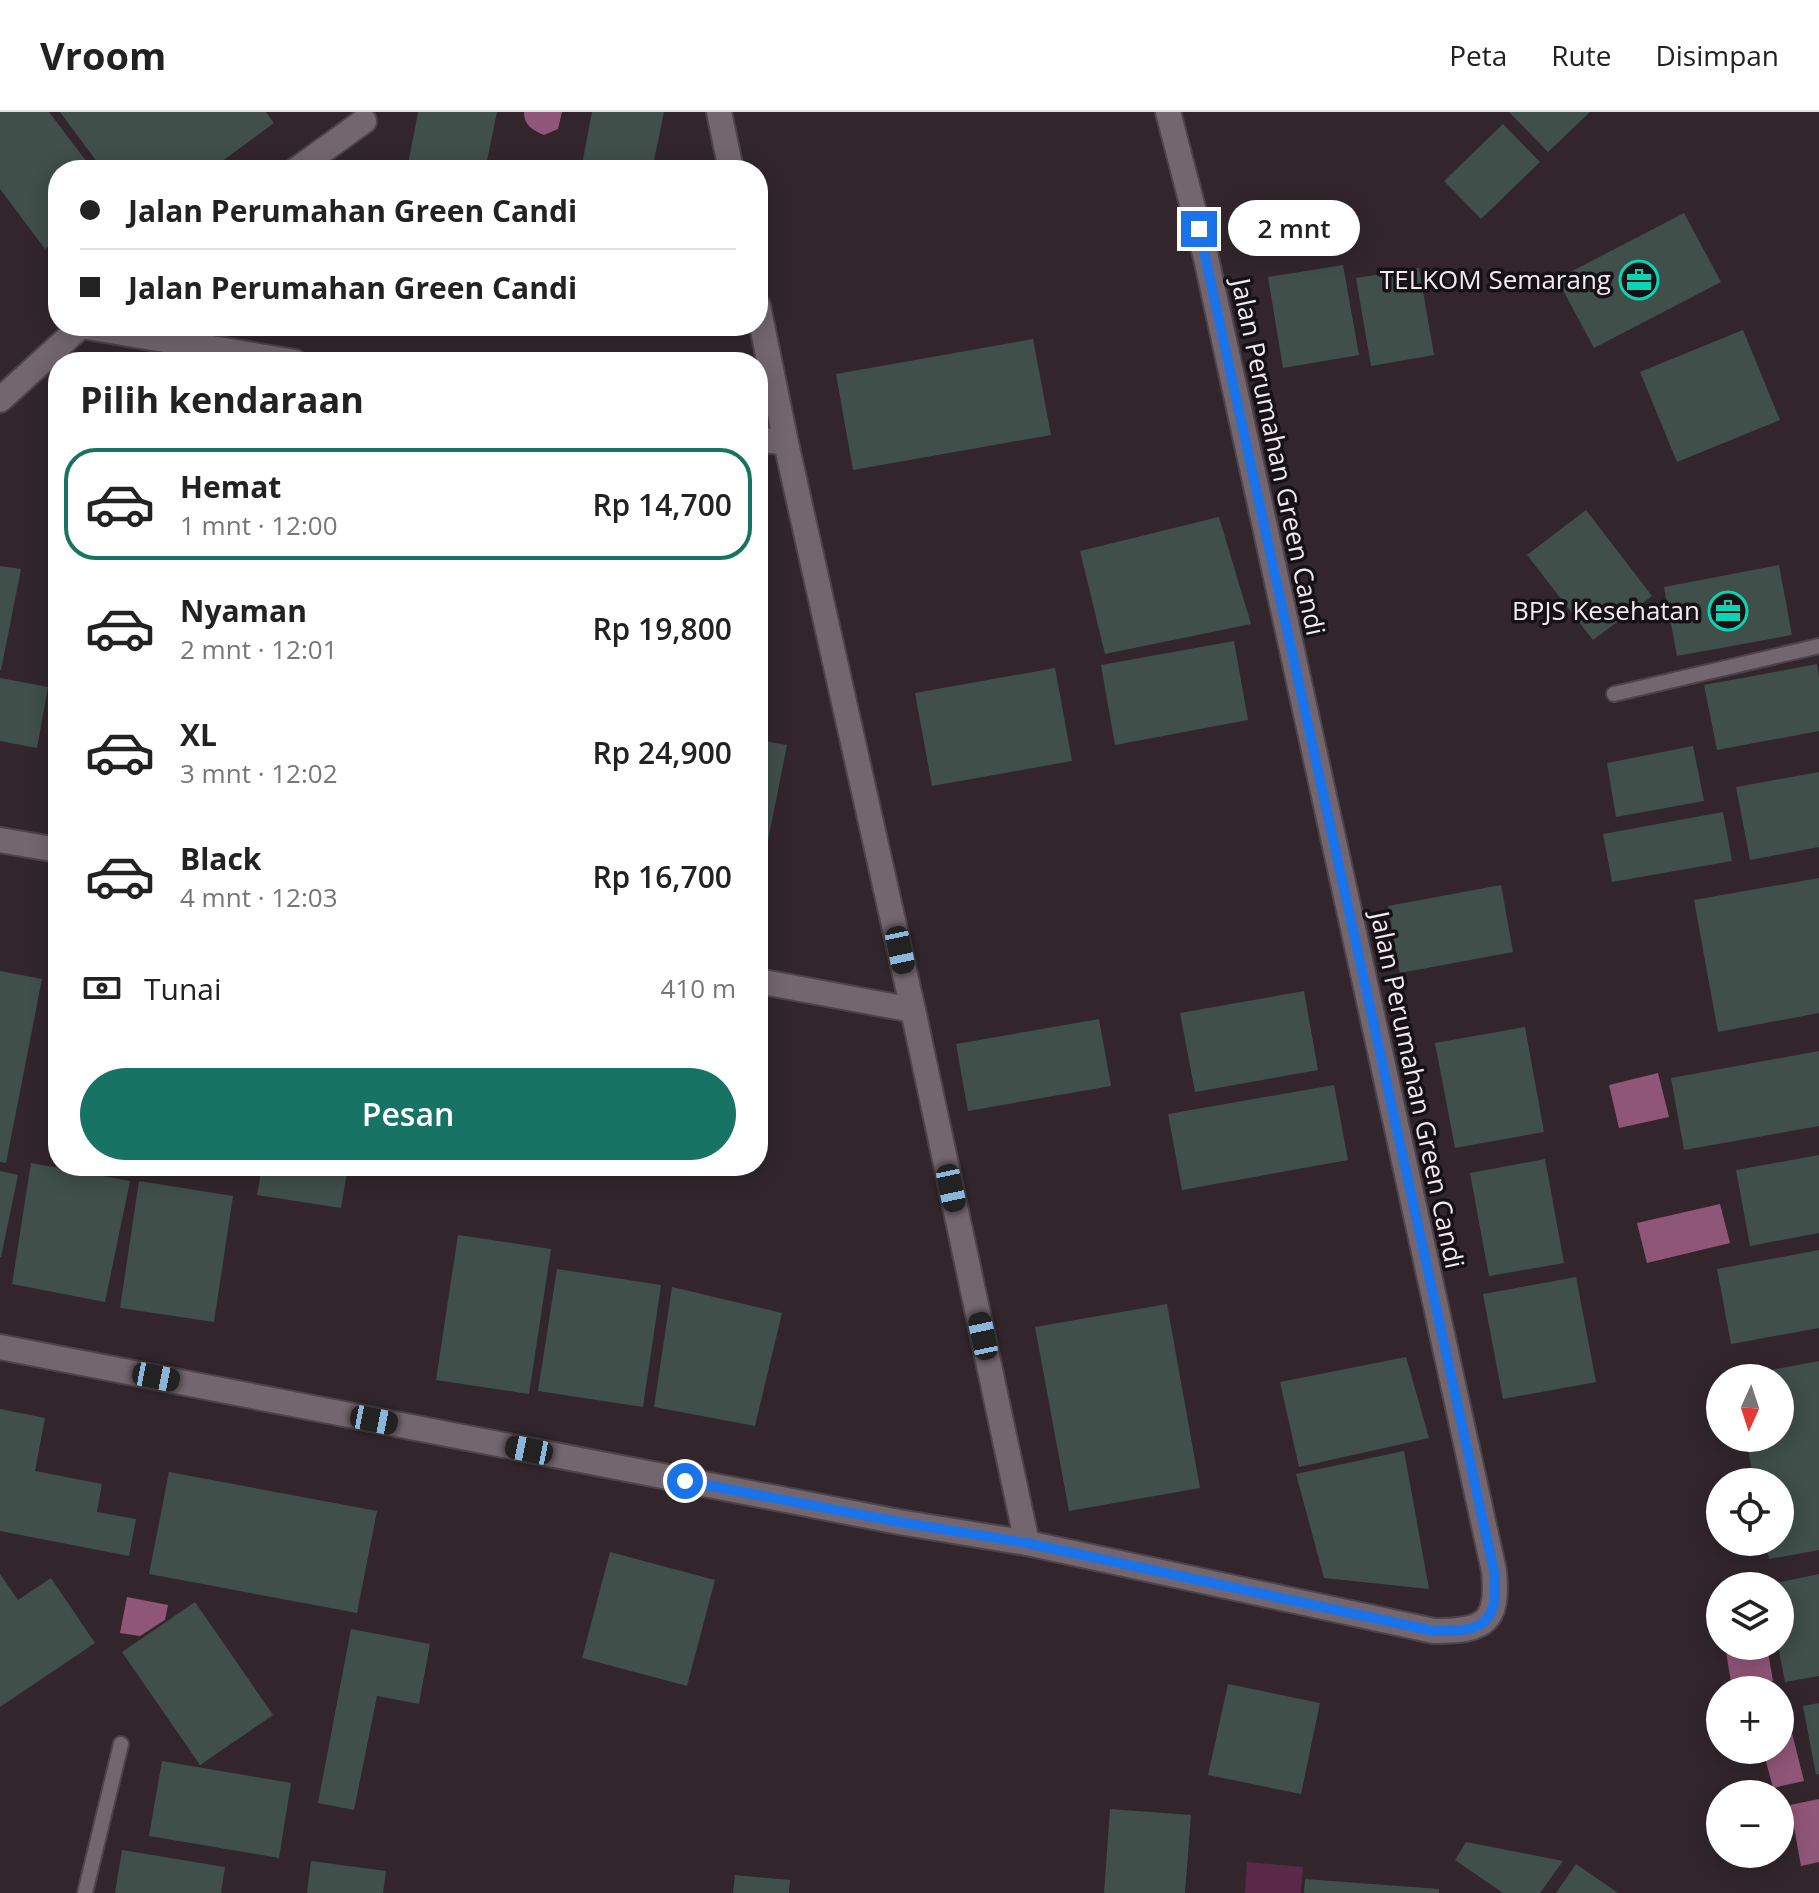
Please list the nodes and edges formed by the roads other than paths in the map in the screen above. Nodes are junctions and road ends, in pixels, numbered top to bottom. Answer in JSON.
{"nodes":[{"id":1,"x":719,"y":112,"type":"edge"},
{"id":2,"x":1168,"y":112,"type":"edge"},
{"id":3,"x":364,"y":121,"type":"dead end"},
{"id":4,"x":310,"y":160,"type":"edge"},
{"id":5,"x":729,"y":160,"type":"edge"},
{"id":6,"x":70,"y":336,"type":"edge"},
{"id":7,"x":140,"y":336,"type":"edge"},
{"id":8,"x":53,"y":352,"type":"edge"},
{"id":9,"x":236,"y":352,"type":"edge"},
{"id":10,"x":768,"y":355,"type":"edge"},
{"id":11,"x":48,"y":356,"type":"edge"},
{"id":12,"x":0,"y":400,"type":"edge"},
{"id":13,"x":768,"y":440,"type":"edge"},
{"id":14,"x":786,"y":443,"type":"junction"},
{"id":15,"x":1819,"y":646,"type":"edge"},
{"id":16,"x":1614,"y":694,"type":"dead end"},
{"id":17,"x":0,"y":840,"type":"edge"},
{"id":18,"x":48,"y":848,"type":"edge"},
{"id":19,"x":768,"y":983,"type":"edge"},
{"id":20,"x":913,"y":1010,"type":"junction"},
{"id":21,"x":0,"y":1347,"type":"edge"},
{"id":22,"x":1027,"y":1543,"type":"junction"},
{"id":23,"x":121,"y":1744,"type":"dead end"},
{"id":24,"x":85,"y":1893,"type":"edge"}],
"edges":[{"from":1,"to":5,"type":"street"},
{"from":2,"to":22,"type":"street","name":"Jalan Perumahan Green Candi"},
{"from":3,"to":4,"type":"street"},
{"from":6,"to":8,"type":"street"},
{"from":7,"to":9,"type":"street"},
{"from":10,"to":14,"type":"street"},
{"from":11,"to":12,"type":"street"},
{"from":13,"to":14,"type":"street"},
{"from":14,"to":20,"type":"street"},
{"from":15,"to":16,"type":"lane"},
{"from":17,"to":18,"type":"street"},
{"from":19,"to":20,"type":"street"},
{"from":20,"to":22,"type":"street"},
{"from":21,"to":22,"type":"street","name":"Jalan Perumahan Green Candi"},
{"from":23,"to":24,"type":"lane"}]}
